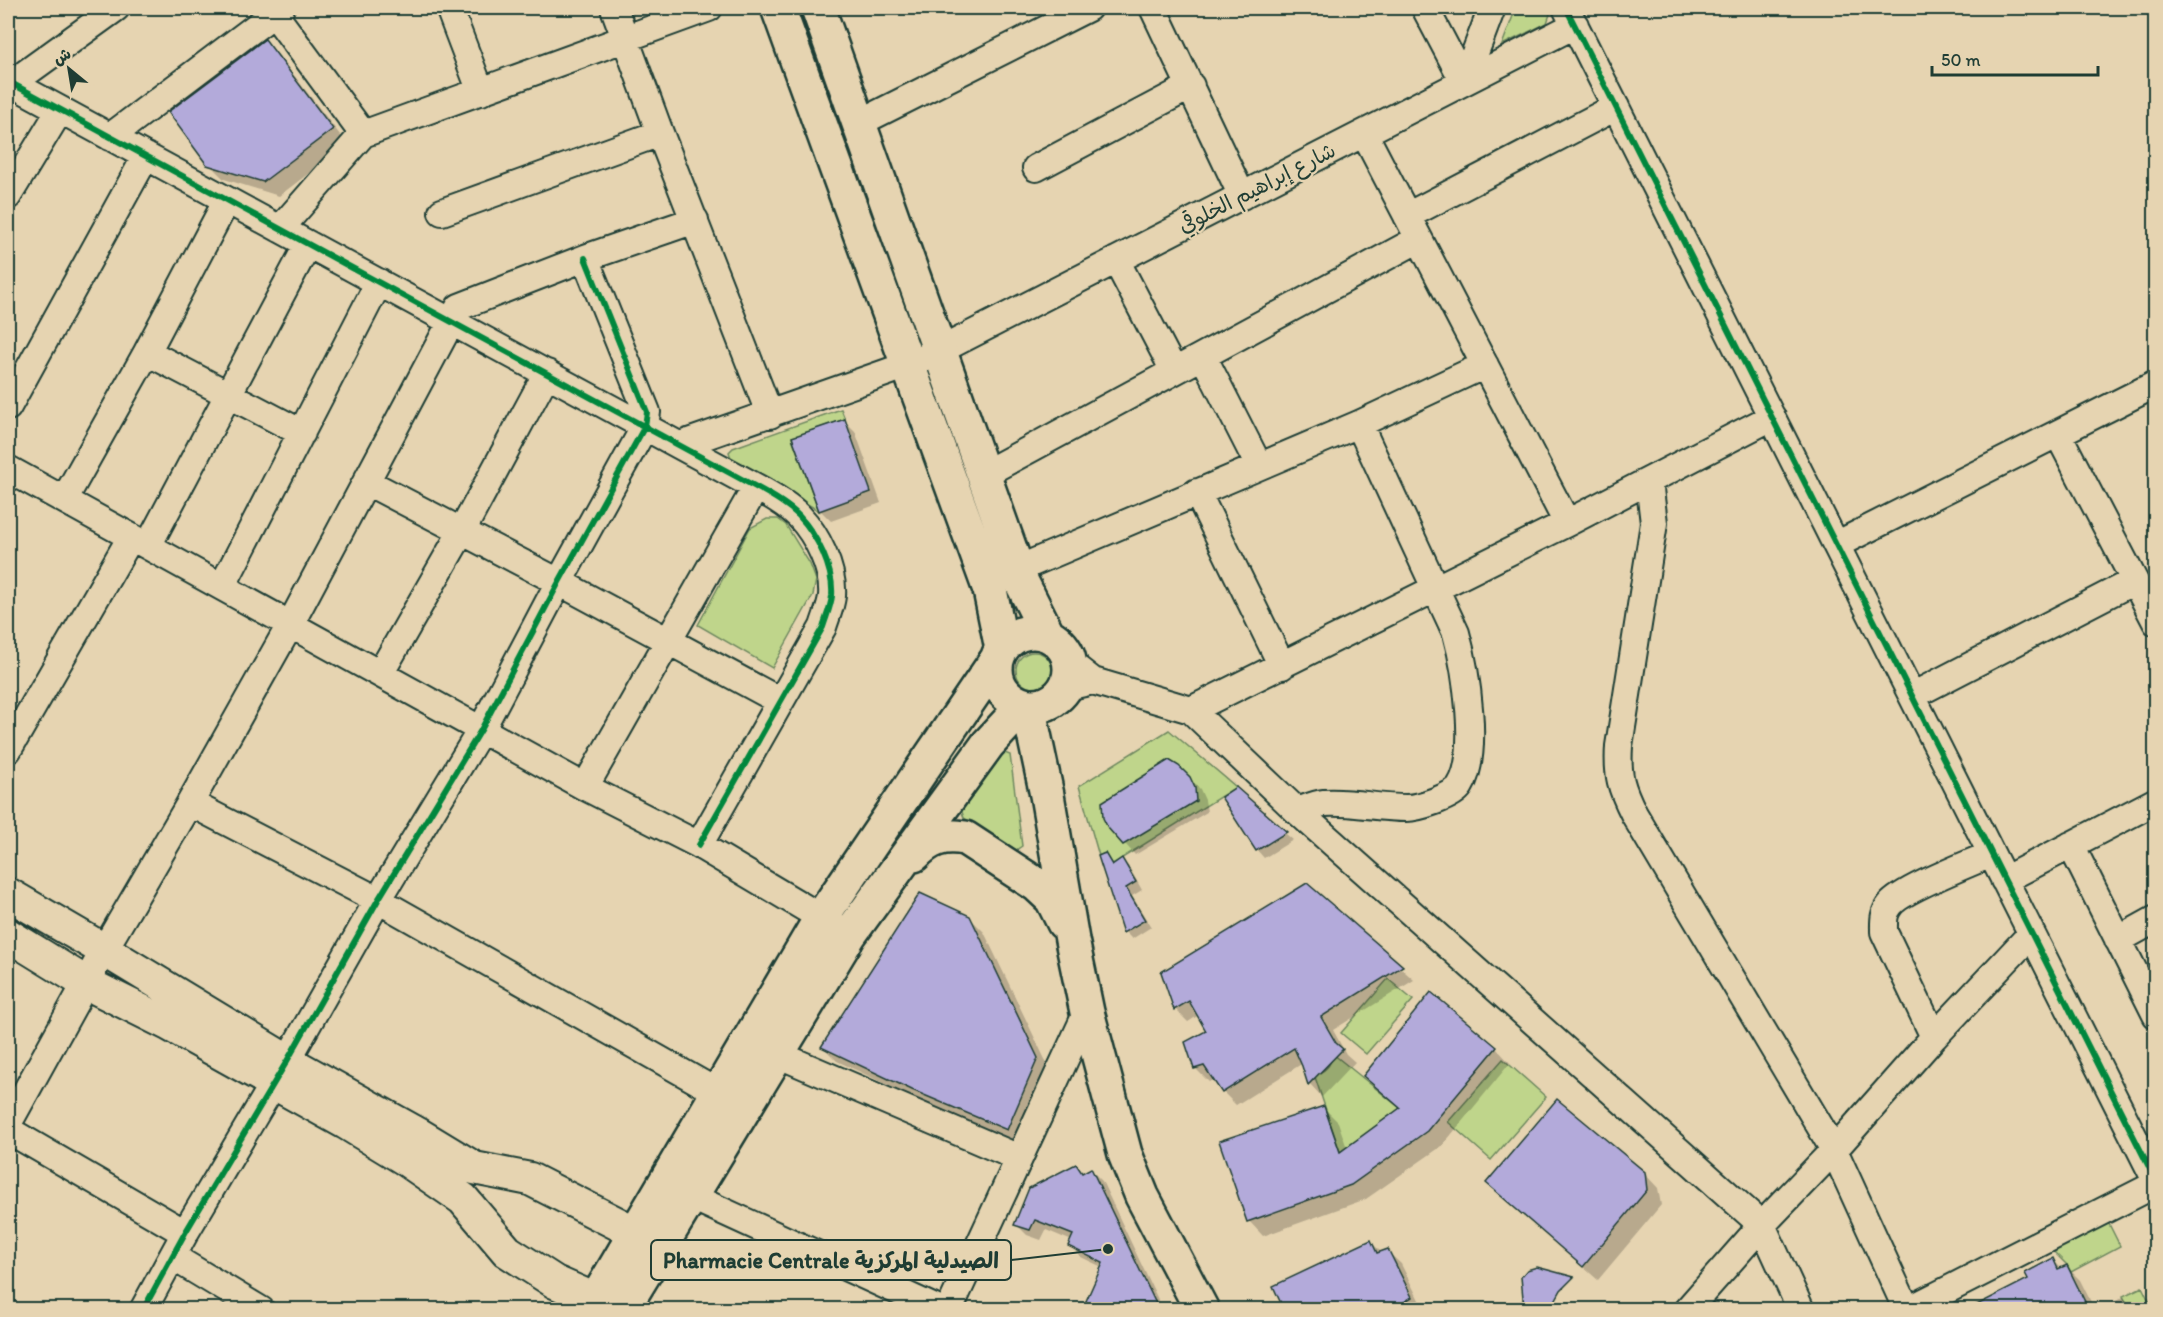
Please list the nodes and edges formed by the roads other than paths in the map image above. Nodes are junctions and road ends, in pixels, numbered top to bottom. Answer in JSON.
{"nodes":[{"id":1,"x":116,"y":8,"type":"edge"},
{"id":2,"x":449,"y":8,"type":"edge"},
{"id":3,"x":614,"y":8,"type":"edge"},
{"id":4,"x":709,"y":8,"type":"edge"},
{"id":5,"x":778,"y":8,"type":"edge"},
{"id":6,"x":818,"y":8,"type":"edge"},
{"id":7,"x":1088,"y":8,"type":"edge"},
{"id":8,"x":1153,"y":8,"type":"edge"},
{"id":9,"x":1425,"y":8,"type":"edge"},
{"id":10,"x":1491,"y":8,"type":"edge"},
{"id":11,"x":275,"y":9,"type":"edge"},
{"id":12,"x":1570,"y":16,"type":"edge"},
{"id":13,"x":624,"y":39,"type":"junction"},
{"id":14,"x":1464,"y":82,"type":"junction"},
{"id":15,"x":9,"y":84,"type":"edge"},
{"id":16,"x":1191,"y":87,"type":"junction"},
{"id":17,"x":481,"y":92,"type":"junction"},
{"id":18,"x":1616,"y":106,"type":"junction"},
{"id":19,"x":60,"y":110,"type":"junction"},
{"id":20,"x":859,"y":123,"type":"junction"},
{"id":21,"x":660,"y":133,"type":"junction"},
{"id":22,"x":1364,"y":133,"type":"junction"},
{"id":23,"x":363,"y":134,"type":"junction"},
{"id":24,"x":111,"y":137,"type":"junction"},
{"id":25,"x":146,"y":156,"type":"junction"},
{"id":26,"x":1036,"y":168,"type":"dead end"},
{"id":27,"x":8,"y":196,"type":"edge"},
{"id":28,"x":1242,"y":196,"type":"junction"},
{"id":29,"x":226,"y":200,"type":"junction"},
{"id":30,"x":442,"y":212,"type":"dead end"},
{"id":31,"x":1407,"y":216,"type":"junction"},
{"id":32,"x":695,"y":220,"type":"junction"},
{"id":33,"x":280,"y":229,"type":"junction"},
{"id":34,"x":1419,"y":239,"type":"junction"},
{"id":35,"x":308,"y":243,"type":"junction"},
{"id":36,"x":585,"y":258,"type":"junction"},
{"id":37,"x":1116,"y":260,"type":"junction"},
{"id":38,"x":379,"y":282,"type":"junction"},
{"id":39,"x":452,"y":322,"type":"junction"},
{"id":40,"x":939,"y":351,"type":"junction"},
{"id":41,"x":147,"y":352,"type":"junction"},
{"id":42,"x":1203,"y":356,"type":"junction"},
{"id":43,"x":908,"y":365,"type":"junction"},
{"id":44,"x":1485,"y":365,"type":"junction"},
{"id":45,"x":1174,"y":371,"type":"junction"},
{"id":46,"x":547,"y":373,"type":"junction"},
{"id":47,"x":2156,"y":384,"type":"edge"},
{"id":48,"x":228,"y":394,"type":"junction"},
{"id":49,"x":8,"y":407,"type":"edge"},
{"id":50,"x":770,"y":415,"type":"junction"},
{"id":51,"x":1772,"y":417,"type":"junction"},
{"id":52,"x":1359,"y":424,"type":"junction"},
{"id":53,"x":645,"y":426,"type":"junction"},
{"id":54,"x":302,"y":433,"type":"junction"},
{"id":55,"x":2058,"y":434,"type":"junction"},
{"id":56,"x":680,"y":445,"type":"junction"},
{"id":57,"x":1259,"y":466,"type":"junction"},
{"id":58,"x":8,"y":469,"type":"edge"},
{"id":59,"x":984,"y":474,"type":"junction"},
{"id":60,"x":1649,"y":481,"type":"junction"},
{"id":61,"x":367,"y":482,"type":"junction"},
{"id":62,"x":756,"y":487,"type":"junction"},
{"id":63,"x":1197,"y":492,"type":"junction"},
{"id":64,"x":64,"y":500,"type":"junction"},
{"id":65,"x":1567,"y":523,"type":"junction"},
{"id":66,"x":462,"y":531,"type":"junction"},
{"id":67,"x":139,"y":541,"type":"junction"},
{"id":68,"x":1836,"y":545,"type":"junction"},
{"id":69,"x":1018,"y":569,"type":"junction"},
{"id":70,"x":2134,"y":581,"type":"junction"},
{"id":71,"x":559,"y":582,"type":"junction"},
{"id":72,"x":222,"y":587,"type":"junction"},
{"id":73,"x":1436,"y":588,"type":"junction"},
{"id":74,"x":2156,"y":622,"type":"edge"},
{"id":75,"x":290,"y":625,"type":"junction"},
{"id":76,"x":1048,"y":635,"type":"junction"},
{"id":77,"x":669,"y":641,"type":"junction"},
{"id":78,"x":1000,"y":654,"type":"junction"},
{"id":79,"x":1282,"y":666,"type":"junction"},
{"id":80,"x":380,"y":674,"type":"junction"},
{"id":81,"x":1056,"y":690,"type":"junction"},
{"id":82,"x":1912,"y":696,"type":"junction"},
{"id":83,"x":780,"y":702,"type":"junction"},
{"id":84,"x":1191,"y":710,"type":"junction"},
{"id":85,"x":481,"y":730,"type":"junction"},
{"id":86,"x":8,"y":750,"type":"edge"},
{"id":87,"x":585,"y":787,"type":"junction"},
{"id":88,"x":2156,"y":801,"type":"edge"},
{"id":89,"x":190,"y":803,"type":"junction"},
{"id":90,"x":1297,"y":811,"type":"junction"},
{"id":91,"x":699,"y":844,"type":"junction"},
{"id":92,"x":2071,"y":845,"type":"junction"},
{"id":93,"x":1991,"y":854,"type":"junction"},
{"id":94,"x":2004,"y":880,"type":"junction"},
{"id":95,"x":884,"y":887,"type":"junction"},
{"id":96,"x":8,"y":894,"type":"edge"},
{"id":97,"x":378,"y":900,"type":"junction"},
{"id":98,"x":821,"y":918,"type":"junction"},
{"id":99,"x":2156,"y":920,"type":"edge"},
{"id":100,"x":850,"y":934,"type":"junction"},
{"id":101,"x":2031,"y":934,"type":"junction"},
{"id":102,"x":8,"y":935,"type":"edge"},
{"id":103,"x":1072,"y":940,"type":"junction"},
{"id":104,"x":2118,"y":940,"type":"junction"},
{"id":105,"x":104,"y":950,"type":"junction"},
{"id":106,"x":86,"y":983,"type":"junction"},
{"id":107,"x":1087,"y":1012,"type":"junction"},
{"id":108,"x":2156,"y":1016,"type":"edge"},
{"id":109,"x":1934,"y":1037,"type":"junction"},
{"id":110,"x":777,"y":1054,"type":"junction"},
{"id":111,"x":280,"y":1072,"type":"junction"},
{"id":112,"x":717,"y":1092,"type":"junction"},
{"id":113,"x":8,"y":1124,"type":"edge"},
{"id":114,"x":8,"y":1130,"type":"edge"},
{"id":115,"x":1834,"y":1150,"type":"junction"},
{"id":116,"x":1019,"y":1158,"type":"junction"},
{"id":117,"x":497,"y":1172,"type":"junction"},
{"id":118,"x":2156,"y":1183,"type":"edge"},
{"id":119,"x":692,"y":1197,"type":"junction"},
{"id":120,"x":473,"y":1211,"type":"junction"},
{"id":121,"x":1762,"y":1225,"type":"junction"},
{"id":122,"x":185,"y":1233,"type":"junction"},
{"id":123,"x":647,"y":1241,"type":"junction"},
{"id":124,"x":173,"y":1257,"type":"junction"},
{"id":125,"x":611,"y":1307,"type":"edge"},
{"id":126,"x":1202,"y":1309,"type":"edge"},
{"id":127,"x":143,"y":1310,"type":"edge"},
{"id":128,"x":261,"y":1310,"type":"edge"},
{"id":129,"x":939,"y":1310,"type":"edge"},
{"id":130,"x":949,"y":1310,"type":"edge"},
{"id":131,"x":1687,"y":1310,"type":"edge"},
{"id":132,"x":1801,"y":1310,"type":"edge"},
{"id":133,"x":1908,"y":1310,"type":"edge"}],
"edges":[{"from":1,"to":15,"type":"street"},
{"from":2,"to":17,"type":"street"},
{"from":3,"to":13,"type":"street"},
{"from":4,"to":13,"type":"street"},
{"from":5,"to":43,"type":"main road"},
{"from":6,"to":20,"type":"main road"},
{"from":7,"to":20,"type":"street"},
{"from":8,"to":16,"type":"street"},
{"from":9,"to":14,"type":"street"},
{"from":10,"to":14,"type":"street"},
{"from":11,"to":23,"type":"street"},
{"from":11,"to":24,"type":"street"},
{"from":12,"to":14,"type":"street","name":"شارع إبراهيم الخلوقي"},
{"from":12,"to":18,"type":"street"},
{"from":13,"to":17,"type":"street"},
{"from":13,"to":21,"type":"street"},
{"from":14,"to":22,"type":"street","name":"شارع إبراهيم الخلوقي"},
{"from":15,"to":19,"type":"street"},
{"from":16,"to":26,"type":"street"},
{"from":16,"to":28,"type":"street"},
{"from":17,"to":23,"type":"street"},
{"from":18,"to":31,"type":"street"},
{"from":18,"to":51,"type":"street"},
{"from":19,"to":24,"type":"street"},
{"from":19,"to":27,"type":"street"},
{"from":20,"to":40,"type":"main road"},
{"from":21,"to":30,"type":"street"},
{"from":21,"to":32,"type":"street"},
{"from":22,"to":28,"type":"street","name":"شارع إبراهيم الخلوقي"},
{"from":22,"to":31,"type":"street"},
{"from":23,"to":33,"type":"street"},
{"from":24,"to":25,"type":"street"},
{"from":25,"to":29,"type":"street"},
{"from":25,"to":49,"type":"street"},
{"from":28,"to":37,"type":"street","name":"شارع إبراهيم الخلوقي"},
{"from":29,"to":33,"type":"street"},
{"from":29,"to":41,"type":"street"},
{"from":31,"to":34,"type":"street"},
{"from":32,"to":36,"type":"street"},
{"from":32,"to":50,"type":"street"},
{"from":33,"to":35,"type":"street"},
{"from":34,"to":42,"type":"street"},
{"from":34,"to":44,"type":"street"},
{"from":35,"to":38,"type":"street"},
{"from":35,"to":48,"type":"street"},
{"from":36,"to":39,"type":"street"},
{"from":36,"to":53,"type":"street"},
{"from":37,"to":40,"type":"street","name":"شارع إبراهيم الخلوقي"},
{"from":37,"to":45,"type":"street"},
{"from":38,"to":39,"type":"street"},
{"from":38,"to":54,"type":"street"},
{"from":39,"to":46,"type":"street"},
{"from":39,"to":61,"type":"street"},
{"from":40,"to":43,"type":"street","name":"شارع إبراهيم الخلوقي"},
{"from":40,"to":59,"type":"main road"},
{"from":41,"to":48,"type":"street"},
{"from":41,"to":64,"type":"street"},
{"from":42,"to":45,"type":"street"},
{"from":42,"to":57,"type":"street"},
{"from":43,"to":50,"type":"street","name":"شارع إبراهيم الخلوقي"},
{"from":43,"to":78,"type":"main road"},
{"from":44,"to":52,"type":"street"},
{"from":44,"to":65,"type":"street"},
{"from":45,"to":59,"type":"street"},
{"from":46,"to":53,"type":"street"},
{"from":46,"to":66,"type":"street"},
{"from":47,"to":55,"type":"street"},
{"from":48,"to":54,"type":"street"},
{"from":48,"to":67,"type":"street"},
{"from":50,"to":56,"type":"street","name":"شارع إبراهيم الخلوقي"},
{"from":51,"to":60,"type":"street"},
{"from":51,"to":68,"type":"street"},
{"from":52,"to":57,"type":"street"},
{"from":52,"to":73,"type":"street"},
{"from":53,"to":56,"type":"street"},
{"from":53,"to":71,"type":"street"},
{"from":54,"to":72,"type":"street"},
{"from":55,"to":68,"type":"street"},
{"from":55,"to":70,"type":"street"},
{"from":56,"to":62,"type":"street"},
{"from":57,"to":63,"type":"street"},
{"from":58,"to":64,"type":"street"},
{"from":59,"to":69,"type":"main road"},
{"from":60,"to":65,"type":"street"},
{"from":60,"to":115,"type":"street"},
{"from":61,"to":66,"type":"street"},
{"from":61,"to":75,"type":"street"},
{"from":62,"to":77,"type":"street"},
{"from":62,"to":83,"type":"street"},
{"from":63,"to":69,"type":"street"},
{"from":63,"to":79,"type":"street"},
{"from":64,"to":67,"type":"street"},
{"from":65,"to":73,"type":"street"},
{"from":66,"to":71,"type":"street"},
{"from":66,"to":80,"type":"street"},
{"from":67,"to":72,"type":"street"},
{"from":67,"to":86,"type":"street"},
{"from":68,"to":82,"type":"street"},
{"from":69,"to":76,"type":"main road"},
{"from":70,"to":74,"type":"street"},
{"from":70,"to":82,"type":"street"},
{"from":71,"to":77,"type":"street"},
{"from":71,"to":85,"type":"street"},
{"from":72,"to":75,"type":"street"},
{"from":73,"to":79,"type":"street"},
{"from":73,"to":90,"type":"street"},
{"from":75,"to":80,"type":"street"},
{"from":75,"to":89,"type":"street"},
{"from":76,"to":78,"type":"main road"},
{"from":76,"to":81,"type":"main road"},
{"from":77,"to":83,"type":"street"},
{"from":77,"to":87,"type":"street"},
{"from":78,"to":81,"type":"main road"},
{"from":78,"to":98,"type":"main road"},
{"from":79,"to":84,"type":"street"},
{"from":80,"to":85,"type":"street"},
{"from":81,"to":84,"type":"street"},
{"from":81,"to":95,"type":"main road"},
{"from":81,"to":103,"type":"main road"},
{"from":82,"to":93,"type":"street"},
{"from":83,"to":91,"type":"street"},
{"from":84,"to":90,"type":"street"},
{"from":85,"to":87,"type":"street"},
{"from":85,"to":97,"type":"street"},
{"from":87,"to":91,"type":"street"},
{"from":88,"to":92,"type":"street"},
{"from":89,"to":97,"type":"street"},
{"from":89,"to":105,"type":"street"},
{"from":90,"to":121,"type":"street"},
{"from":91,"to":98,"type":"street"},
{"from":92,"to":94,"type":"street"},
{"from":92,"to":104,"type":"street"},
{"from":93,"to":94,"type":"street"},
{"from":93,"to":109,"type":"street"},
{"from":94,"to":101,"type":"street"},
{"from":95,"to":100,"type":"main road"},
{"from":95,"to":103,"type":"main road"},
{"from":96,"to":105,"type":"street"},
{"from":97,"to":111,"type":"street"},
{"from":97,"to":112,"type":"street"},
{"from":98,"to":100,"type":"street"},
{"from":98,"to":112,"type":"main road"},
{"from":99,"to":104,"type":"street"},
{"from":100,"to":110,"type":"main road"},
{"from":101,"to":109,"type":"street"},
{"from":101,"to":118,"type":"street"},
{"from":102,"to":106,"type":"street"},
{"from":103,"to":107,"type":"main road"},
{"from":104,"to":108,"type":"street"},
{"from":105,"to":106,"type":"street"},
{"from":105,"to":111,"type":"street"},
{"from":106,"to":111,"type":"street"},
{"from":106,"to":113,"type":"street"},
{"from":107,"to":116,"type":"street"},
{"from":107,"to":126,"type":"main road"},
{"from":109,"to":115,"type":"street"},
{"from":110,"to":116,"type":"street"},
{"from":110,"to":119,"type":"main road"},
{"from":111,"to":117,"type":"street"},
{"from":111,"to":120,"type":"street"},
{"from":111,"to":122,"type":"street"},
{"from":112,"to":123,"type":"main road"},
{"from":114,"to":122,"type":"street"},
{"from":115,"to":121,"type":"street"},
{"from":115,"to":133,"type":"street"},
{"from":116,"to":130,"type":"street"},
{"from":117,"to":120,"type":"street"},
{"from":117,"to":123,"type":"street"},
{"from":118,"to":133,"type":"street"},
{"from":119,"to":123,"type":"main road"},
{"from":119,"to":129,"type":"street"},
{"from":120,"to":125,"type":"street"},
{"from":121,"to":131,"type":"street"},
{"from":121,"to":132,"type":"street"},
{"from":122,"to":124,"type":"street"},
{"from":123,"to":125,"type":"main road"},
{"from":124,"to":127,"type":"street"},
{"from":124,"to":128,"type":"street"}]}
